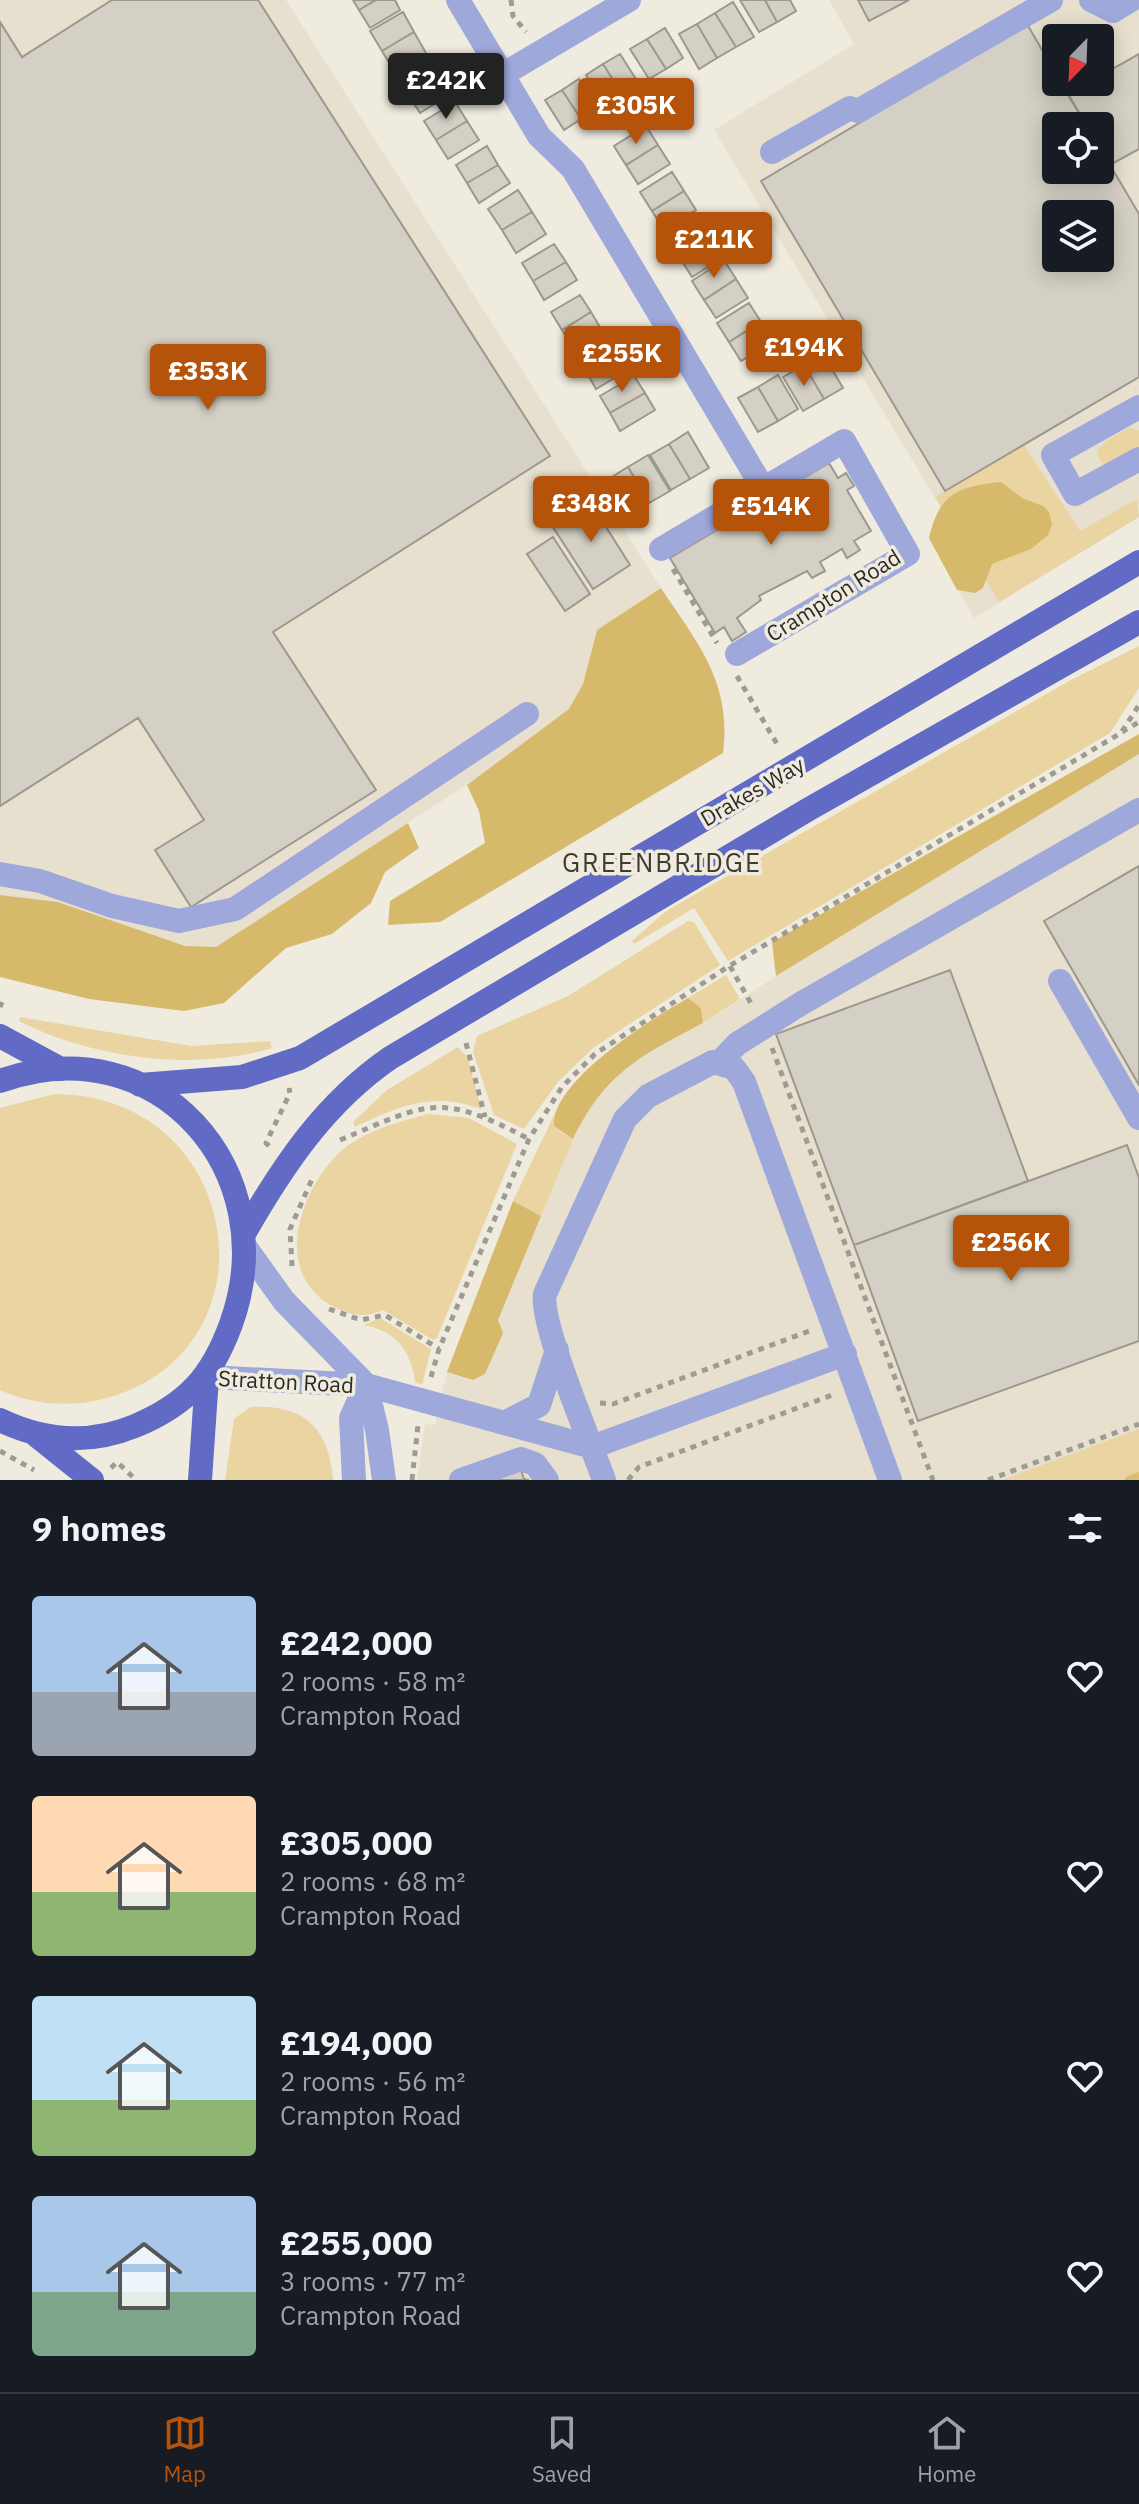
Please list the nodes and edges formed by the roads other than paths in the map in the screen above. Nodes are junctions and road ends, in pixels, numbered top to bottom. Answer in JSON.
{"nodes":[{"id":1,"x":458,"y":0,"type":"edge"},
{"id":2,"x":629,"y":0,"type":"edge"},
{"id":3,"x":1051,"y":0,"type":"edge"},
{"id":4,"x":1091,"y":0,"type":"edge"},
{"id":5,"x":1131,"y":0,"type":"edge"},
{"id":6,"x":502,"y":75,"type":"junction"},
{"id":7,"x":772,"y":152,"type":"dead end"},
{"id":8,"x":1139,"y":407,"type":"edge"},
{"id":9,"x":1136,"y":467,"type":"edge"},
{"id":10,"x":763,"y":488,"type":"junction"},
{"id":11,"x":661,"y":549,"type":"dead end"},
{"id":12,"x":1139,"y":562,"type":"edge"},
{"id":13,"x":1139,"y":622,"type":"edge"},
{"id":14,"x":737,"y":654,"type":"dead end"},
{"id":15,"x":527,"y":714,"type":"dead end"},
{"id":16,"x":1139,"y":810,"type":"edge"},
{"id":17,"x":0,"y":874,"type":"edge"},
{"id":18,"x":1060,"y":981,"type":"dead end"},
{"id":19,"x":0,"y":1036,"type":"edge"},
{"id":20,"x":719,"y":1063,"type":"junction"},
{"id":21,"x":61,"y":1069,"type":"junction"},
{"id":22,"x":0,"y":1081,"type":"edge"},
{"id":23,"x":140,"y":1085,"type":"junction"},
{"id":24,"x":1139,"y":1118,"type":"edge"},
{"id":25,"x":246,"y":1240,"type":"junction"},
{"id":26,"x":557,"y":1350,"type":"junction"},
{"id":27,"x":845,"y":1354,"type":"junction"},
{"id":28,"x":207,"y":1377,"type":"junction"},
{"id":29,"x":366,"y":1385,"type":"junction"},
{"id":30,"x":0,"y":1420,"type":"edge"},
{"id":31,"x":506,"y":1422,"type":"junction"},
{"id":32,"x":36,"y":1436,"type":"junction"},
{"id":33,"x":592,"y":1447,"type":"junction"},
{"id":34,"x":92,"y":1480,"type":"edge"},
{"id":35,"x":200,"y":1480,"type":"edge"},
{"id":36,"x":354,"y":1480,"type":"edge"},
{"id":37,"x":384,"y":1480,"type":"edge"},
{"id":38,"x":461,"y":1480,"type":"edge"},
{"id":39,"x":547,"y":1480,"type":"edge"},
{"id":40,"x":604,"y":1480,"type":"edge"},
{"id":41,"x":890,"y":1480,"type":"edge"}],
"edges":[{"from":1,"to":6,"type":"street"},
{"from":2,"to":6,"type":"street"},
{"from":3,"to":7,"type":"street"},
{"from":4,"to":5,"type":"street"},
{"from":6,"to":10,"type":"street"},
{"from":8,"to":9,"type":"street"},
{"from":10,"to":11,"type":"street","name":"Crampton Road"},
{"from":10,"to":14,"type":"street","name":"Crampton Road"},
{"from":12,"to":23,"type":"main road","name":"Drakes Way"},
{"from":13,"to":25,"type":"main road","name":"Drakes Way"},
{"from":15,"to":17,"type":"street"},
{"from":16,"to":20,"type":"street"},
{"from":18,"to":24,"type":"street"},
{"from":19,"to":21,"type":"main road"},
{"from":20,"to":26,"type":"street"},
{"from":20,"to":27,"type":"street"},
{"from":21,"to":22,"type":"main road"},
{"from":21,"to":23,"type":"main road"},
{"from":23,"to":25,"type":"main road"},
{"from":25,"to":28,"type":"main road"},
{"from":25,"to":29,"type":"street","name":"Stratton Road"},
{"from":26,"to":31,"type":"street"},
{"from":26,"to":33,"type":"street"},
{"from":27,"to":33,"type":"street"},
{"from":27,"to":41,"type":"street"},
{"from":28,"to":29,"type":"street","name":"Stratton Road"},
{"from":28,"to":32,"type":"main road"},
{"from":28,"to":35,"type":"main road"},
{"from":29,"to":31,"type":"street"},
{"from":29,"to":36,"type":"street","name":"Stratton Road"},
{"from":29,"to":37,"type":"street","name":"Stratton Road"},
{"from":30,"to":32,"type":"main road"},
{"from":31,"to":33,"type":"street"},
{"from":32,"to":34,"type":"main road"},
{"from":33,"to":40,"type":"street"},
{"from":38,"to":39,"type":"street"}]}
